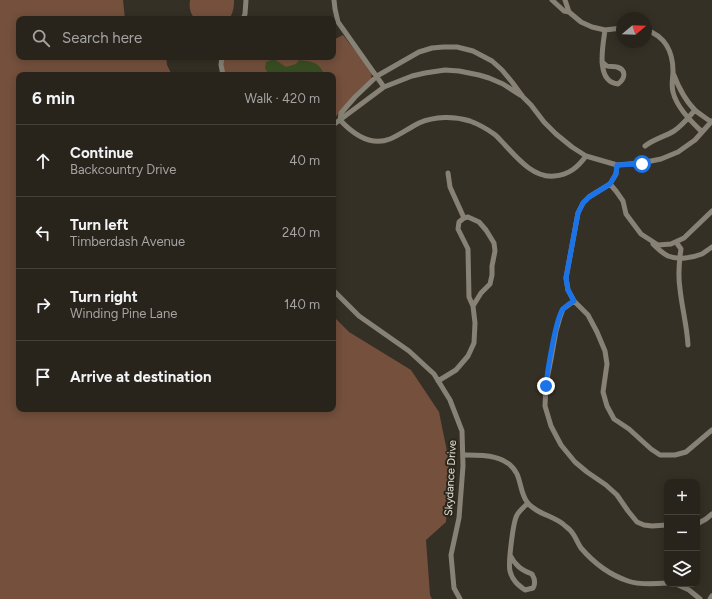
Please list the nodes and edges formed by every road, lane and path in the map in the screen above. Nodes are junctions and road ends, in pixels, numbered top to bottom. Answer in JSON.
{"nodes":[{"id":1,"x":246,"y":0,"type":"edge"},
{"id":2,"x":334,"y":0,"type":"edge"},
{"id":3,"x":552,"y":0,"type":"edge"},
{"id":4,"x":565,"y":0,"type":"edge"},
{"id":5,"x":569,"y":12,"type":"junction"},
{"id":6,"x":244,"y":16,"type":"edge"},
{"id":7,"x":616,"y":29,"type":"edge"},
{"id":8,"x":605,"y":30,"type":"junction"},
{"id":9,"x":652,"y":33,"type":"edge"},
{"id":10,"x":222,"y":60,"type":"edge"},
{"id":11,"x":602,"y":62,"type":"junction"},
{"id":12,"x":222,"y":72,"type":"edge"},
{"id":13,"x":673,"y":72,"type":"junction"},
{"id":14,"x":377,"y":76,"type":"junction"},
{"id":15,"x":384,"y":87,"type":"junction"},
{"id":16,"x":523,"y":97,"type":"junction"},
{"id":17,"x":695,"y":110,"type":"junction"},
{"id":18,"x":688,"y":117,"type":"junction"},
{"id":19,"x":340,"y":120,"type":"junction"},
{"id":20,"x":712,"y":122,"type":"edge"},
{"id":21,"x":336,"y":123,"type":"edge"},
{"id":22,"x":702,"y":132,"type":"junction"},
{"id":23,"x":644,"y":146,"type":"dead end"},
{"id":24,"x":586,"y":156,"type":"junction"},
{"id":25,"x":617,"y":165,"type":"junction"},
{"id":26,"x":448,"y":174,"type":"dead end"},
{"id":27,"x":610,"y":184,"type":"junction"},
{"id":28,"x":712,"y":211,"type":"edge"},
{"id":29,"x":464,"y":218,"type":"junction"},
{"id":30,"x":647,"y":238,"type":"junction"},
{"id":31,"x":676,"y":242,"type":"junction"},
{"id":32,"x":712,"y":246,"type":"edge"},
{"id":33,"x":679,"y":258,"type":"junction"},
{"id":34,"x":336,"y":293,"type":"edge"},
{"id":35,"x":574,"y":301,"type":"junction"},
{"id":36,"x":473,"y":306,"type":"junction"},
{"id":37,"x":688,"y":345,"type":"dead end"},
{"id":38,"x":438,"y":381,"type":"junction"},
{"id":39,"x":712,"y":430,"type":"edge"},
{"id":40,"x":463,"y":455,"type":"junction"},
{"id":41,"x":528,"y":503,"type":"junction"},
{"id":42,"x":712,"y":514,"type":"edge"},
{"id":43,"x":700,"y":523,"type":"edge"},
{"id":44,"x":664,"y":525,"type":"edge"},
{"id":45,"x":510,"y":555,"type":"junction"},
{"id":46,"x":664,"y":583,"type":"edge"},
{"id":47,"x":682,"y":587,"type":"edge"},
{"id":48,"x":712,"y":596,"type":"edge"},
{"id":49,"x":460,"y":599,"type":"edge"},
{"id":50,"x":700,"y":599,"type":"edge"},
{"id":51,"x":710,"y":599,"type":"edge"}],
"edges":[{"from":1,"to":6,"type":"street"},
{"from":2,"to":14,"type":"street"},
{"from":3,"to":5,"type":"street"},
{"from":4,"to":5,"type":"street"},
{"from":5,"to":8,"type":"street"},
{"from":7,"to":8,"type":"street"},
{"from":8,"to":11,"type":"street"},
{"from":9,"to":13,"type":"street"},
{"from":10,"to":12,"type":"street"},
{"from":11,"to":11,"type":"street"},
{"from":13,"to":17,"type":"street"},
{"from":13,"to":18,"type":"street"},
{"from":14,"to":15,"type":"street"},
{"from":14,"to":16,"type":"street"},
{"from":14,"to":19,"type":"street"},
{"from":15,"to":16,"type":"street"},
{"from":15,"to":19,"type":"street"},
{"from":16,"to":24,"type":"street"},
{"from":17,"to":18,"type":"street"},
{"from":17,"to":20,"type":"street"},
{"from":18,"to":22,"type":"street"},
{"from":18,"to":23,"type":"street"},
{"from":19,"to":21,"type":"street"},
{"from":19,"to":24,"type":"street"},
{"from":20,"to":22,"type":"street"},
{"from":22,"to":25,"type":"street"},
{"from":24,"to":25,"type":"street"},
{"from":25,"to":27,"type":"street"},
{"from":26,"to":29,"type":"street"},
{"from":27,"to":30,"type":"street"},
{"from":27,"to":35,"type":"street"},
{"from":28,"to":31,"type":"street"},
{"from":29,"to":36,"type":"street"},
{"from":29,"to":36,"type":"street"},
{"from":30,"to":31,"type":"street"},
{"from":30,"to":33,"type":"street"},
{"from":31,"to":33,"type":"street"},
{"from":32,"to":33,"type":"street"},
{"from":33,"to":37,"type":"street"},
{"from":34,"to":38,"type":"street","name":"Skydance Drive"},
{"from":35,"to":39,"type":"street"},
{"from":35,"to":44,"type":"street"},
{"from":36,"to":38,"type":"street"},
{"from":38,"to":40,"type":"street","name":"Skydance Drive"},
{"from":40,"to":41,"type":"street"},
{"from":40,"to":49,"type":"street","name":"Skydance Drive"},
{"from":41,"to":45,"type":"street"},
{"from":41,"to":46,"type":"street"},
{"from":42,"to":43,"type":"street"},
{"from":45,"to":45,"type":"street"},
{"from":47,"to":50,"type":"street"},
{"from":48,"to":51,"type":"street"}]}
